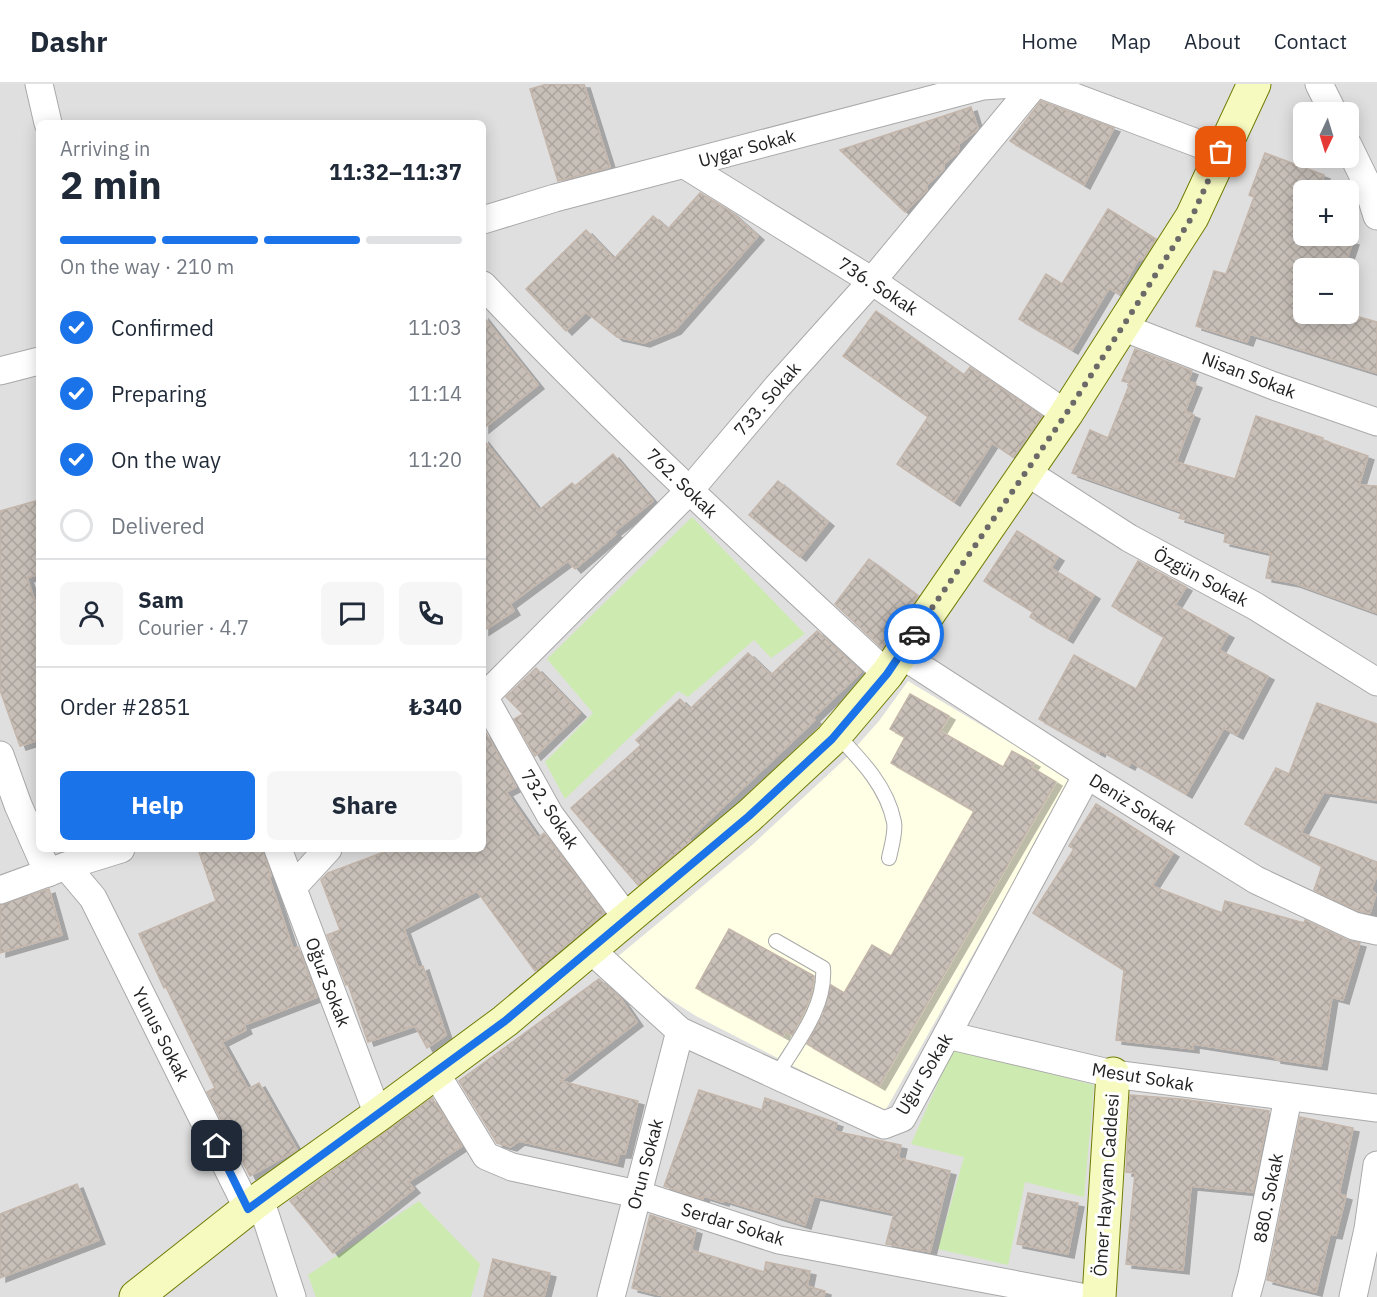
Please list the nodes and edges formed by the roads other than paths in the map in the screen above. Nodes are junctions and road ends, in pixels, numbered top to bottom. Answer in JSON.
{"nodes":[{"id":1,"x":39,"y":84,"type":"edge"},
{"id":2,"x":1013,"y":84,"type":"edge"},
{"id":3,"x":1035,"y":84,"type":"edge"},
{"id":4,"x":1040,"y":84,"type":"edge"},
{"id":5,"x":1254,"y":84,"type":"edge"},
{"id":6,"x":1319,"y":84,"type":"edge"},
{"id":7,"x":1328,"y":102,"type":"edge"},
{"id":8,"x":47,"y":120,"type":"edge"},
{"id":9,"x":1221,"y":152,"type":"junction"},
{"id":10,"x":684,"y":165,"type":"junction"},
{"id":11,"x":1359,"y":168,"type":"edge"},
{"id":12,"x":1377,"y":216,"type":"edge"},
{"id":13,"x":486,"y":219,"type":"edge"},
{"id":14,"x":872,"y":281,"type":"junction"},
{"id":15,"x":486,"y":288,"type":"edge"},
{"id":16,"x":1122,"y":327,"type":"junction"},
{"id":17,"x":36,"y":362,"type":"edge"},
{"id":18,"x":0,"y":371,"type":"edge"},
{"id":19,"x":1066,"y":414,"type":"junction"},
{"id":20,"x":1377,"y":422,"type":"edge"},
{"id":21,"x":1025,"y":471,"type":"junction"},
{"id":22,"x":689,"y":491,"type":"junction"},
{"id":23,"x":893,"y":664,"type":"junction"},
{"id":24,"x":1377,"y":682,"type":"edge"},
{"id":25,"x":486,"y":695,"type":"edge"},
{"id":26,"x":486,"y":701,"type":"edge"},
{"id":27,"x":836,"y":734,"type":"junction"},
{"id":28,"x":0,"y":754,"type":"edge"},
{"id":29,"x":1087,"y":775,"type":"junction"},
{"id":30,"x":36,"y":835,"type":"edge"},
{"id":31,"x":47,"y":852,"type":"edge"},
{"id":32,"x":112,"y":852,"type":"edge"},
{"id":33,"x":279,"y":852,"type":"edge"},
{"id":34,"x":325,"y":852,"type":"edge"},
{"id":35,"x":889,"y":858,"type":"dead end"},
{"id":36,"x":57,"y":869,"type":"junction"},
{"id":37,"x":293,"y":887,"type":"junction"},
{"id":38,"x":0,"y":890,"type":"edge"},
{"id":39,"x":627,"y":918,"type":"junction"},
{"id":40,"x":1377,"y":931,"type":"edge"},
{"id":41,"x":776,"y":940,"type":"dead end"},
{"id":42,"x":591,"y":950,"type":"junction"},
{"id":43,"x":680,"y":1030,"type":"junction"},
{"id":44,"x":947,"y":1035,"type":"junction"},
{"id":45,"x":435,"y":1072,"type":"junction"},
{"id":46,"x":1113,"y":1074,"type":"junction"},
{"id":47,"x":777,"y":1075,"type":"junction"},
{"id":48,"x":1288,"y":1098,"type":"junction"},
{"id":49,"x":1377,"y":1108,"type":"edge"},
{"id":50,"x":378,"y":1115,"type":"junction"},
{"id":51,"x":1377,"y":1165,"type":"edge"},
{"id":52,"x":637,"y":1194,"type":"junction"},
{"id":53,"x":254,"y":1204,"type":"junction"},
{"id":54,"x":136,"y":1297,"type":"edge"},
{"id":55,"x":291,"y":1297,"type":"edge"},
{"id":56,"x":611,"y":1297,"type":"edge"},
{"id":57,"x":1081,"y":1297,"type":"edge"},
{"id":58,"x":1099,"y":1297,"type":"edge"},
{"id":59,"x":1245,"y":1297,"type":"edge"},
{"id":60,"x":1353,"y":1297,"type":"edge"}],
"edges":[{"from":1,"to":8,"type":"street"},
{"from":2,"to":10,"type":"street","name":"Uygar Sokak"},
{"from":3,"to":14,"type":"street","name":"733. Sokak"},
{"from":4,"to":9,"type":"street"},
{"from":5,"to":9,"type":"street"},
{"from":6,"to":7,"type":"street"},
{"from":9,"to":16,"type":"street"},
{"from":10,"to":13,"type":"street","name":"Uygar Sokak"},
{"from":10,"to":14,"type":"street","name":"736. Sokak"},
{"from":11,"to":12,"type":"street"},
{"from":14,"to":19,"type":"street","name":"736. Sokak"},
{"from":14,"to":22,"type":"street","name":"733. Sokak"},
{"from":15,"to":22,"type":"street","name":"762. Sokak"},
{"from":16,"to":19,"type":"street"},
{"from":16,"to":20,"type":"street","name":"Nisan Sokak"},
{"from":17,"to":18,"type":"street"},
{"from":19,"to":21,"type":"street"},
{"from":21,"to":23,"type":"street"},
{"from":21,"to":24,"type":"street","name":"Özgün Sokak"},
{"from":22,"to":23,"type":"street","name":"762. Sokak"},
{"from":22,"to":25,"type":"street","name":"733. Sokak"},
{"from":23,"to":27,"type":"street"},
{"from":23,"to":29,"type":"street","name":"Deniz Sokak"},
{"from":26,"to":39,"type":"street","name":"732. Sokak"},
{"from":27,"to":35,"type":"lane"},
{"from":27,"to":39,"type":"street"},
{"from":28,"to":30,"type":"street","name":"Yunus Sokak"},
{"from":29,"to":40,"type":"street","name":"Deniz Sokak"},
{"from":29,"to":44,"type":"street","name":"Uğur Sokak"},
{"from":31,"to":36,"type":"street","name":"Yunus Sokak"},
{"from":32,"to":36,"type":"street"},
{"from":33,"to":37,"type":"street","name":"Oğuz Sokak"},
{"from":34,"to":37,"type":"street"},
{"from":36,"to":38,"type":"street"},
{"from":36,"to":53,"type":"street","name":"Yunus Sokak"},
{"from":37,"to":50,"type":"street","name":"Oğuz Sokak"},
{"from":39,"to":42,"type":"street"},
{"from":41,"to":47,"type":"lane"},
{"from":42,"to":43,"type":"street","name":"Uğur Sokak"},
{"from":42,"to":45,"type":"street"},
{"from":43,"to":47,"type":"street","name":"Uğur Sokak"},
{"from":43,"to":52,"type":"street","name":"Orun Sokak"},
{"from":44,"to":46,"type":"street","name":"Mesut Sokak"},
{"from":44,"to":47,"type":"street","name":"Uğur Sokak"},
{"from":45,"to":50,"type":"street"},
{"from":45,"to":52,"type":"street","name":"Serdar Sokak"},
{"from":46,"to":48,"type":"street","name":"Mesut Sokak"},
{"from":46,"to":58,"type":"street","name":"Ömer Hayyam Caddesi"},
{"from":48,"to":49,"type":"street","name":"Mesut Sokak"},
{"from":48,"to":59,"type":"street","name":"880. Sokak"},
{"from":50,"to":53,"type":"street"},
{"from":51,"to":60,"type":"street"},
{"from":52,"to":56,"type":"street","name":"Orun Sokak"},
{"from":52,"to":57,"type":"street","name":"Serdar Sokak"},
{"from":53,"to":54,"type":"street"},
{"from":53,"to":55,"type":"street","name":"Yunus Sokak"}]}
